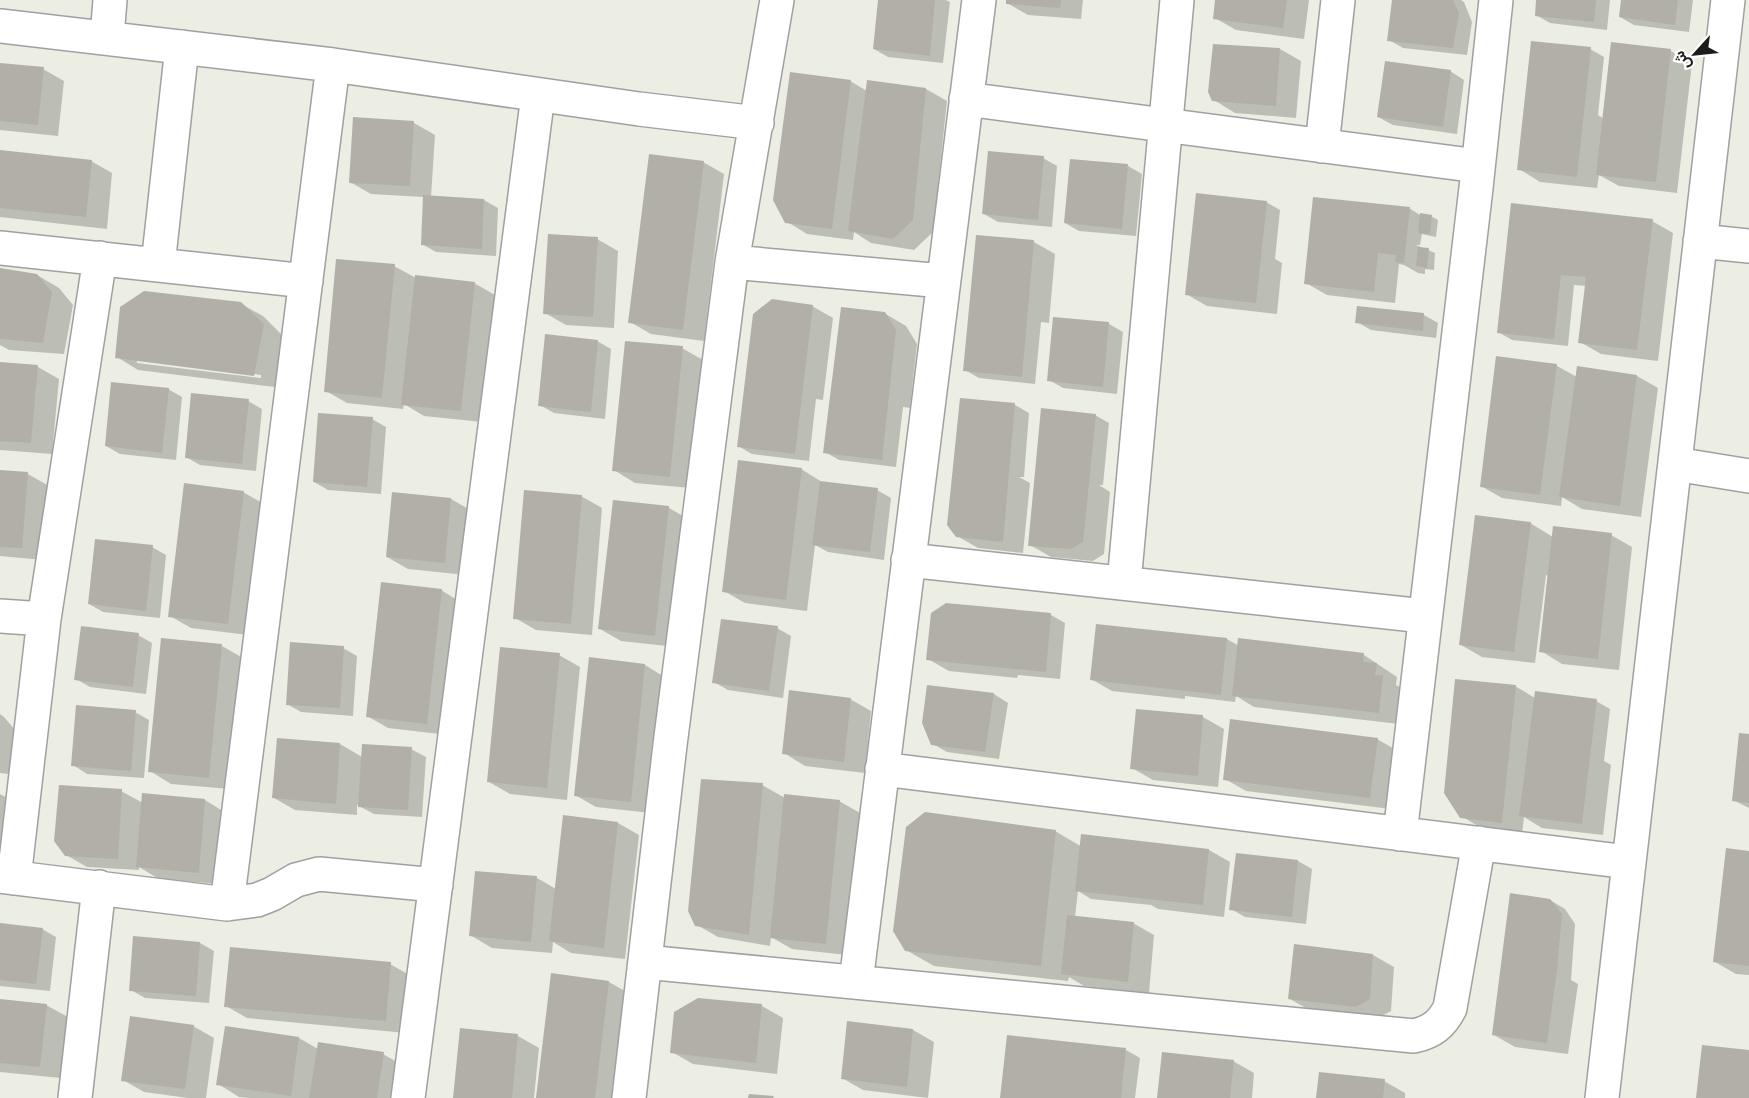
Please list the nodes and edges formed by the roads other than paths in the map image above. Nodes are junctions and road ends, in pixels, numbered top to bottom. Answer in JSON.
{"nodes":[{"id":1,"x":110,"y":0,"type":"edge"},
{"id":2,"x":777,"y":0,"type":"edge"},
{"id":3,"x":978,"y":0,"type":"edge"},
{"id":4,"x":1178,"y":0,"type":"edge"},
{"id":5,"x":1338,"y":0,"type":"edge"},
{"id":6,"x":1496,"y":0,"type":"edge"},
{"id":7,"x":1728,"y":0,"type":"edge"},
{"id":8,"x":0,"y":26,"type":"edge"},
{"id":9,"x":106,"y":38,"type":"junction"},
{"id":10,"x":182,"y":46,"type":"junction"},
{"id":11,"x":333,"y":65,"type":"junction"},
{"id":12,"x":538,"y":95,"type":"junction"},
{"id":13,"x":966,"y":99,"type":"junction"},
{"id":14,"x":756,"y":123,"type":"junction"},
{"id":15,"x":1166,"y":126,"type":"junction"},
{"id":16,"x":1322,"y":146,"type":"junction"},
{"id":17,"x":1478,"y":166,"type":"junction"},
{"id":18,"x":1700,"y":241,"type":"junction"},
{"id":19,"x":1749,"y":246,"type":"edge"},
{"id":20,"x":0,"y":248,"type":"edge"},
{"id":21,"x":100,"y":258,"type":"junction"},
{"id":22,"x":732,"y":262,"type":"junction"},
{"id":23,"x":158,"y":265,"type":"junction"},
{"id":24,"x":306,"y":281,"type":"junction"},
{"id":25,"x":943,"y":281,"type":"junction"},
{"id":26,"x":1675,"y":464,"type":"junction"},
{"id":27,"x":1749,"y":476,"type":"edge"},
{"id":28,"x":908,"y":560,"type":"junction"},
{"id":29,"x":1124,"y":583,"type":"junction"},
{"id":30,"x":0,"y":616,"type":"edge"},
{"id":31,"x":1425,"y":616,"type":"junction"},
{"id":32,"x":44,"y":619,"type":"junction"},
{"id":33,"x":882,"y":769,"type":"junction"},
{"id":34,"x":1400,"y":834,"type":"junction"},
{"id":35,"x":1479,"y":843,"type":"junction"},
{"id":36,"x":1628,"y":862,"type":"junction"},
{"id":37,"x":7,"y":877,"type":"edge"},
{"id":38,"x":436,"y":885,"type":"junction"},
{"id":39,"x":99,"y":887,"type":"junction"},
{"id":40,"x":227,"y":904,"type":"junction"},
{"id":41,"x":645,"y":962,"type":"junction"},
{"id":42,"x":856,"y":982,"type":"junction"},
{"id":43,"x":75,"y":1098,"type":"edge"},
{"id":44,"x":408,"y":1098,"type":"edge"},
{"id":45,"x":629,"y":1098,"type":"edge"},
{"id":46,"x":1602,"y":1098,"type":"edge"}],
"edges":[{"from":1,"to":9,"type":"street"},
{"from":2,"to":14,"type":"street"},
{"from":3,"to":13,"type":"street"},
{"from":4,"to":15,"type":"street"},
{"from":5,"to":16,"type":"street"},
{"from":6,"to":17,"type":"street"},
{"from":7,"to":18,"type":"street"},
{"from":8,"to":9,"type":"street"},
{"from":9,"to":10,"type":"street"},
{"from":10,"to":11,"type":"street"},
{"from":10,"to":23,"type":"street"},
{"from":11,"to":12,"type":"street"},
{"from":11,"to":24,"type":"street"},
{"from":12,"to":14,"type":"street"},
{"from":12,"to":38,"type":"street"},
{"from":13,"to":15,"type":"street"},
{"from":13,"to":25,"type":"street"},
{"from":14,"to":22,"type":"street"},
{"from":15,"to":16,"type":"street"},
{"from":15,"to":29,"type":"street"},
{"from":16,"to":17,"type":"street"},
{"from":17,"to":31,"type":"street"},
{"from":18,"to":19,"type":"street"},
{"from":18,"to":26,"type":"street"},
{"from":20,"to":21,"type":"street"},
{"from":21,"to":23,"type":"street"},
{"from":21,"to":32,"type":"street"},
{"from":22,"to":25,"type":"street"},
{"from":22,"to":41,"type":"street"},
{"from":23,"to":24,"type":"street"},
{"from":24,"to":40,"type":"street"},
{"from":25,"to":28,"type":"street"},
{"from":26,"to":27,"type":"street"},
{"from":26,"to":36,"type":"street"},
{"from":28,"to":29,"type":"street"},
{"from":28,"to":33,"type":"street"},
{"from":29,"to":31,"type":"street"},
{"from":30,"to":32,"type":"street"},
{"from":31,"to":34,"type":"street"},
{"from":32,"to":37,"type":"street"},
{"from":33,"to":34,"type":"street"},
{"from":33,"to":42,"type":"street"},
{"from":34,"to":35,"type":"street"},
{"from":35,"to":36,"type":"street"},
{"from":35,"to":42,"type":"street"},
{"from":36,"to":46,"type":"street"},
{"from":37,"to":39,"type":"street"},
{"from":38,"to":40,"type":"street"},
{"from":38,"to":44,"type":"street"},
{"from":39,"to":40,"type":"street"},
{"from":39,"to":43,"type":"street"},
{"from":41,"to":42,"type":"street"},
{"from":41,"to":45,"type":"street"}]}
